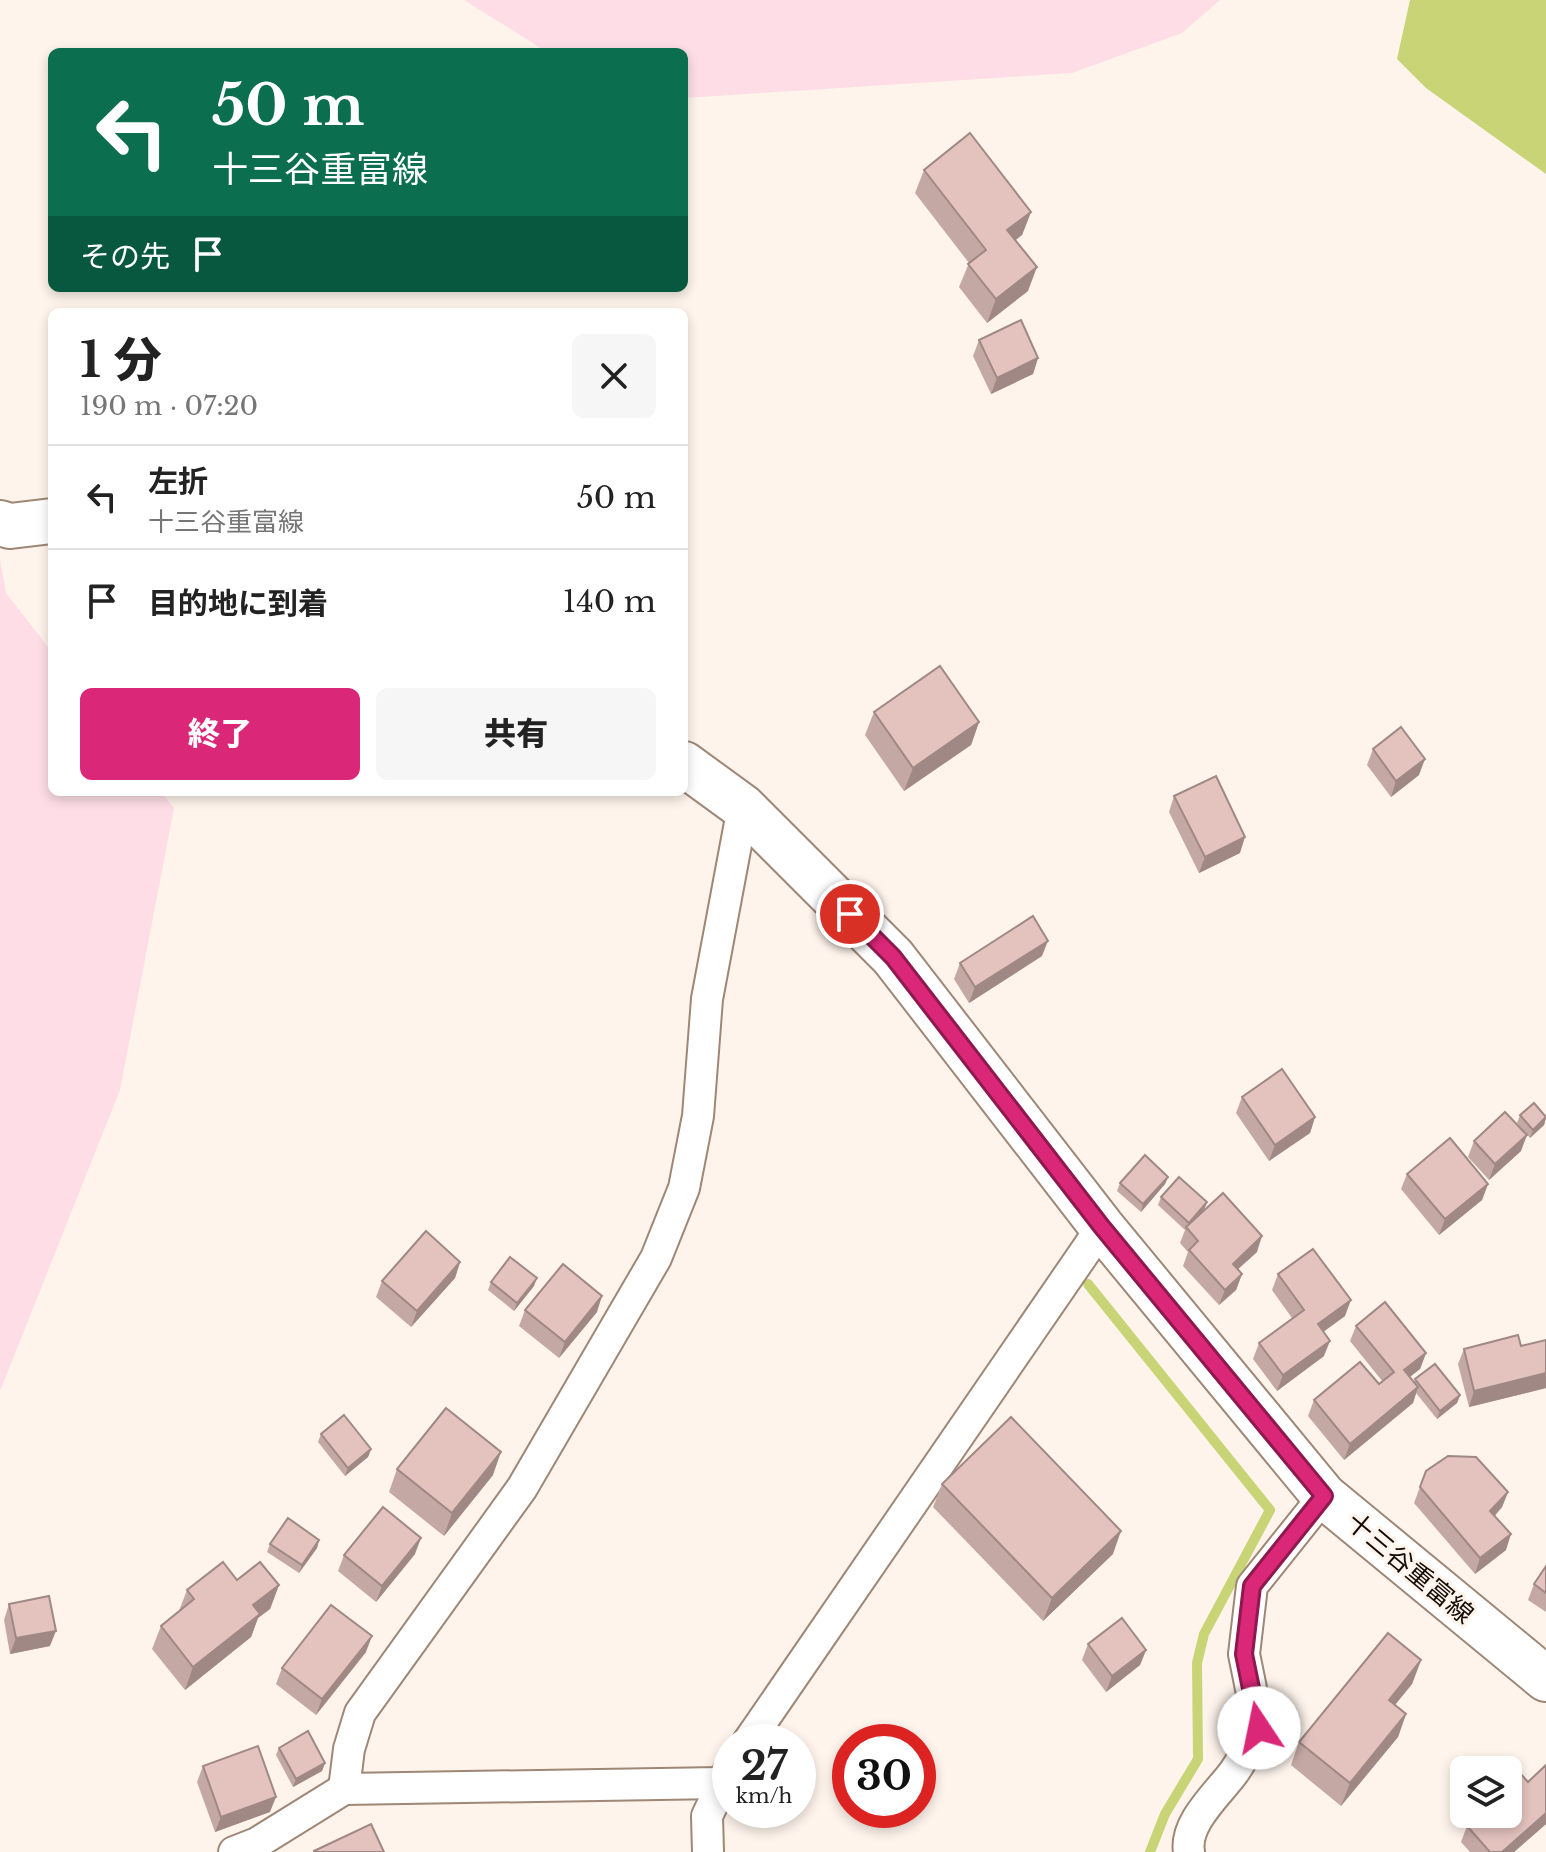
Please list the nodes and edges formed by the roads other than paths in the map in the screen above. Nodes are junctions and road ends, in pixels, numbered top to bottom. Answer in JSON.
{"nodes":[{"id":1,"x":48,"y":521,"type":"edge"},
{"id":2,"x":0,"y":523,"type":"edge"},
{"id":3,"x":688,"y":767,"type":"edge"},
{"id":4,"x":743,"y":807,"type":"junction"},
{"id":5,"x":1102,"y":1227,"type":"junction"},
{"id":6,"x":1324,"y":1496,"type":"junction"},
{"id":7,"x":1546,"y":1679,"type":"edge"},
{"id":8,"x":760,"y":1724,"type":"edge"},
{"id":9,"x":712,"y":1776,"type":"edge"},
{"id":10,"x":344,"y":1789,"type":"junction"},
{"id":11,"x":712,"y":1805,"type":"edge"},
{"id":12,"x":234,"y":1852,"type":"edge"},
{"id":13,"x":708,"y":1852,"type":"edge"},
{"id":14,"x":1189,"y":1852,"type":"edge"}],
"edges":[{"from":1,"to":2,"type":"main road"},
{"from":3,"to":4,"type":"main road","name":"十三谷重富線"},
{"from":4,"to":5,"type":"main road","name":"十三谷重富線"},
{"from":4,"to":10,"type":"street"},
{"from":5,"to":6,"type":"main road","name":"十三谷重富線"},
{"from":5,"to":8,"type":"street"},
{"from":6,"to":7,"type":"main road","name":"十三谷重富線"},
{"from":6,"to":14,"type":"street"},
{"from":9,"to":10,"type":"street"},
{"from":10,"to":12,"type":"street"},
{"from":11,"to":13,"type":"street"}]}
